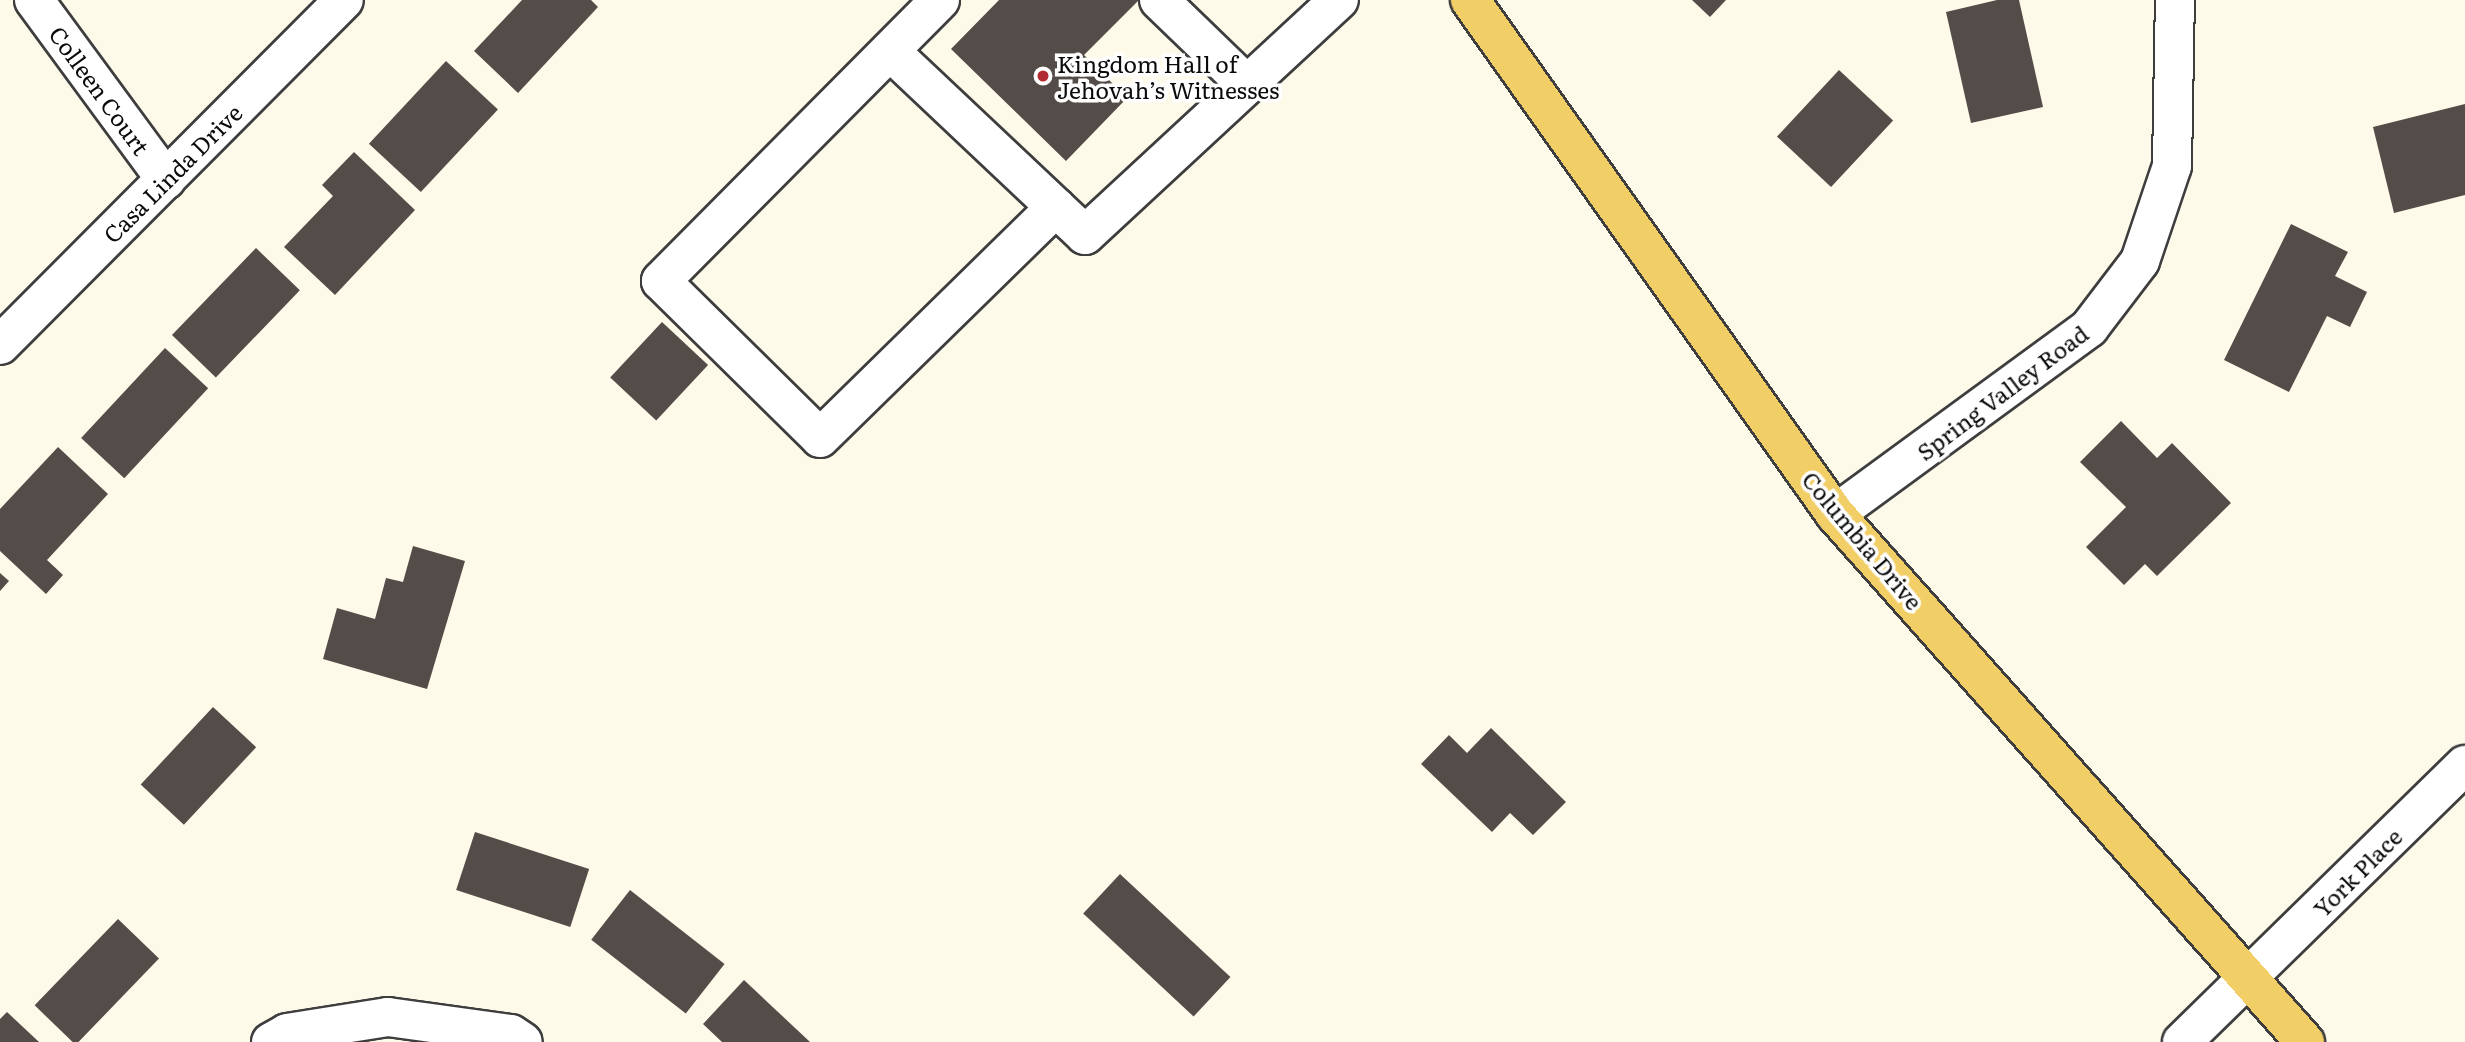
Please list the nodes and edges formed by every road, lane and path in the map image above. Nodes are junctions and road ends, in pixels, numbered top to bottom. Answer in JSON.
{"nodes":[{"id":1,"x":34,"y":0,"type":"edge"},
{"id":2,"x":344,"y":0,"type":"edge"},
{"id":3,"x":940,"y":0,"type":"edge"},
{"id":4,"x":1159,"y":0,"type":"edge"},
{"id":5,"x":1339,"y":0,"type":"edge"},
{"id":6,"x":1470,"y":0,"type":"edge"},
{"id":7,"x":2175,"y":0,"type":"edge"},
{"id":8,"x":890,"y":51,"type":"junction"},
{"id":9,"x":1245,"y":83,"type":"junction"},
{"id":10,"x":166,"y":180,"type":"junction"},
{"id":11,"x":1056,"y":207,"type":"junction"},
{"id":12,"x":0,"y":345,"type":"edge"},
{"id":13,"x":1835,"y":514,"type":"junction"},
{"id":14,"x":2465,"y":765,"type":"edge"},
{"id":15,"x":2248,"y":979,"type":"junction"},
{"id":16,"x":271,"y":1042,"type":"edge"},
{"id":17,"x":523,"y":1042,"type":"edge"},
{"id":18,"x":2182,"y":1042,"type":"edge"},
{"id":19,"x":2305,"y":1042,"type":"edge"}],
"edges":[{"from":1,"to":10,"type":"street","name":"Colleen Court"},
{"from":2,"to":10,"type":"street","name":"Casa Linda Drive"},
{"from":3,"to":8,"type":"street"},
{"from":4,"to":9,"type":"street"},
{"from":5,"to":9,"type":"street"},
{"from":6,"to":13,"type":"main road","name":"Columbia Drive"},
{"from":7,"to":13,"type":"street","name":"Spring Valley Road"},
{"from":8,"to":11,"type":"street"},
{"from":8,"to":11,"type":"street"},
{"from":9,"to":11,"type":"street"},
{"from":10,"to":12,"type":"street","name":"Casa Linda Drive"},
{"from":13,"to":15,"type":"main road","name":"Columbia Drive"},
{"from":14,"to":15,"type":"street","name":"York Place"},
{"from":15,"to":18,"type":"street","name":"York Place"},
{"from":15,"to":19,"type":"main road","name":"Columbia Drive"},
{"from":16,"to":17,"type":"street"}]}
